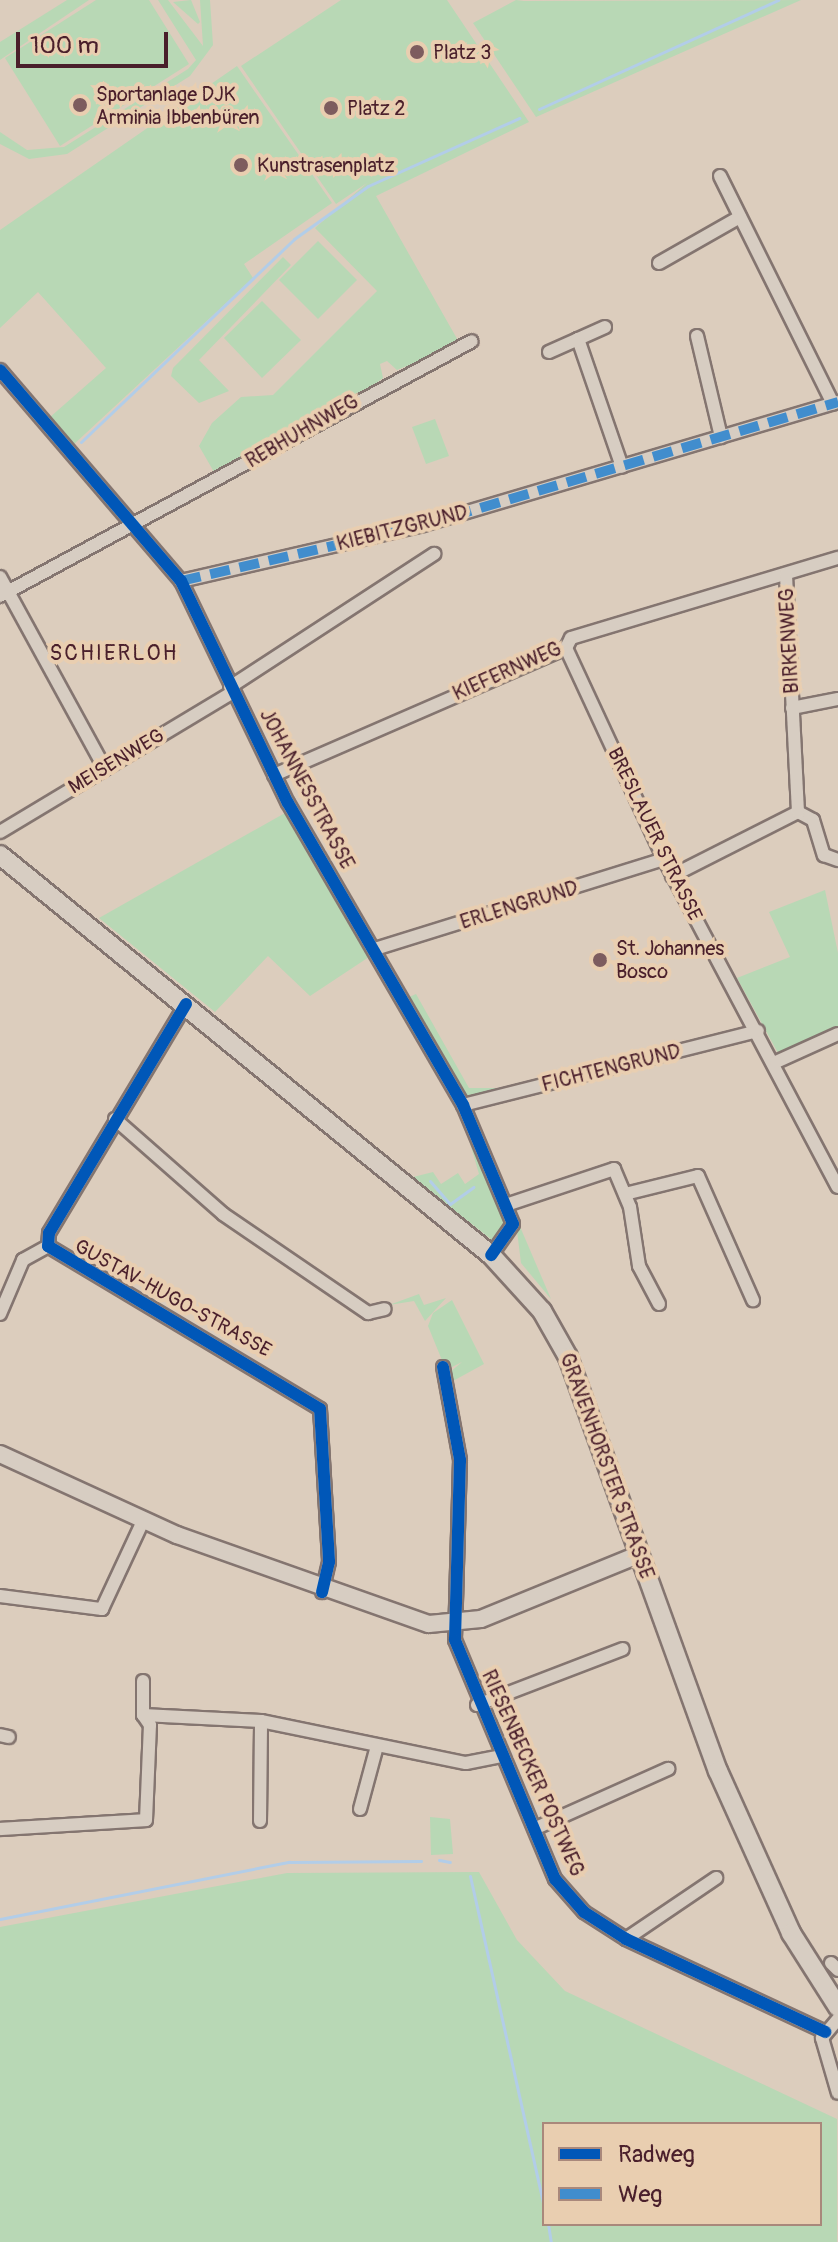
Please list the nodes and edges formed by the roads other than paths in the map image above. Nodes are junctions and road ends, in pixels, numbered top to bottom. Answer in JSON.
{"nodes":[{"id":1,"x":720,"y":176,"type":"dead end"},
{"id":2,"x":740,"y":217,"type":"junction"},
{"id":3,"x":659,"y":263,"type":"dead end"},
{"id":4,"x":605,"y":327,"type":"dead end"},
{"id":5,"x":697,"y":336,"type":"dead end"},
{"id":6,"x":578,"y":339,"type":"junction"},
{"id":7,"x":472,"y":341,"type":"dead end"},
{"id":8,"x":549,"y":352,"type":"dead end"},
{"id":9,"x":0,"y":370,"type":"edge"},
{"id":10,"x":836,"y":403,"type":"edge"},
{"id":11,"x":721,"y":437,"type":"junction"},
{"id":12,"x":622,"y":467,"type":"junction"},
{"id":13,"x":135,"y":528,"type":"junction"},
{"id":14,"x":434,"y":554,"type":"dead end"},
{"id":15,"x":838,"y":558,"type":"edge"},
{"id":16,"x":786,"y":574,"type":"junction"},
{"id":17,"x":0,"y":577,"type":"edge"},
{"id":18,"x":181,"y":581,"type":"junction"},
{"id":19,"x":4,"y":594,"type":"edge"},
{"id":20,"x":566,"y":648,"type":"junction"},
{"id":21,"x":231,"y":690,"type":"junction"},
{"id":22,"x":838,"y":699,"type":"edge"},
{"id":23,"x":792,"y":708,"type":"junction"},
{"id":24,"x":104,"y":767,"type":"junction"},
{"id":25,"x":274,"y":775,"type":"junction"},
{"id":26,"x":798,"y":812,"type":"junction"},
{"id":27,"x":0,"y":832,"type":"edge"},
{"id":28,"x":0,"y":855,"type":"edge"},
{"id":29,"x":664,"y":859,"type":"junction"},
{"id":30,"x":838,"y":860,"type":"edge"},
{"id":31,"x":672,"y":876,"type":"junction"},
{"id":32,"x":375,"y":949,"type":"junction"},
{"id":33,"x":186,"y":1004,"type":"junction"},
{"id":34,"x":758,"y":1031,"type":"junction"},
{"id":35,"x":838,"y":1034,"type":"edge"},
{"id":36,"x":776,"y":1062,"type":"junction"},
{"id":37,"x":463,"y":1105,"type":"junction"},
{"id":38,"x":115,"y":1119,"type":"junction"},
{"id":39,"x":834,"y":1163,"type":"edge"},
{"id":40,"x":838,"y":1187,"type":"edge"},
{"id":41,"x":625,"y":1194,"type":"junction"},
{"id":42,"x":506,"y":1205,"type":"junction"},
{"id":43,"x":48,"y":1246,"type":"junction"},
{"id":44,"x":491,"y":1255,"type":"junction"},
{"id":45,"x":753,"y":1300,"type":"dead end"},
{"id":46,"x":659,"y":1304,"type":"dead end"},
{"id":47,"x":385,"y":1309,"type":"dead end"},
{"id":48,"x":0,"y":1314,"type":"edge"},
{"id":49,"x":443,"y":1367,"type":"dead end"},
{"id":50,"x":0,"y":1454,"type":"edge"},
{"id":51,"x":143,"y":1521,"type":"junction"},
{"id":52,"x":640,"y":1554,"type":"junction"},
{"id":53,"x":322,"y":1592,"type":"junction"},
{"id":54,"x":0,"y":1596,"type":"edge"},
{"id":55,"x":453,"y":1625,"type":"junction"},
{"id":56,"x":623,"y":1649,"type":"dead end"},
{"id":57,"x":143,"y":1681,"type":"dead end"},
{"id":58,"x":477,"y":1705,"type":"junction"},
{"id":59,"x":143,"y":1715,"type":"junction"},
{"id":60,"x":261,"y":1721,"type":"junction"},
{"id":61,"x":377,"y":1746,"type":"junction"},
{"id":62,"x":502,"y":1756,"type":"junction"},
{"id":63,"x":668,"y":1769,"type":"dead end"},
{"id":64,"x":360,"y":1809,"type":"dead end"},
{"id":65,"x":260,"y":1821,"type":"dead end"},
{"id":66,"x":536,"y":1828,"type":"junction"},
{"id":67,"x":0,"y":1829,"type":"edge"},
{"id":68,"x":716,"y":1878,"type":"dead end"},
{"id":69,"x":626,"y":1939,"type":"junction"},
{"id":70,"x":838,"y":2007,"type":"edge"},
{"id":71,"x":838,"y":2019,"type":"edge"},
{"id":72,"x":825,"y":2032,"type":"junction"},
{"id":73,"x":838,"y":2093,"type":"edge"}],
"edges":[{"from":1,"to":2,"type":"street"},
{"from":2,"to":3,"type":"street"},
{"from":2,"to":10,"type":"street"},
{"from":4,"to":6,"type":"street"},
{"from":5,"to":11,"type":"street"},
{"from":6,"to":8,"type":"street"},
{"from":6,"to":12,"type":"street"},
{"from":7,"to":13,"type":"street","name":"REBHUHNWEG"},
{"from":9,"to":13,"type":"street","name":"JOHANNESSTRASSE"},
{"from":10,"to":11,"type":"street","name":"KIEBITZGRUND"},
{"from":11,"to":12,"type":"street","name":"KIEBITZGRUND"},
{"from":12,"to":18,"type":"street","name":"KIEBITZGRUND"},
{"from":13,"to":18,"type":"street","name":"JOHANNESSTRASSE"},
{"from":13,"to":19,"type":"street","name":"REBHUHNWEG"},
{"from":14,"to":21,"type":"street","name":"MEISENWEG"},
{"from":15,"to":16,"type":"street","name":"KIEFERNWEG"},
{"from":16,"to":20,"type":"street","name":"KIEFERNWEG"},
{"from":16,"to":23,"type":"street","name":"BIRKENWEG"},
{"from":17,"to":19,"type":"street"},
{"from":18,"to":21,"type":"street","name":"JOHANNESSTRASSE"},
{"from":19,"to":24,"type":"street"},
{"from":20,"to":25,"type":"street","name":"KIEFERNWEG"},
{"from":20,"to":29,"type":"street","name":"BRESLAUER STRASSE"},
{"from":21,"to":24,"type":"street","name":"MEISENWEG"},
{"from":21,"to":25,"type":"street","name":"JOHANNESSTRASSE"},
{"from":22,"to":23,"type":"street","name":"BIRKENWEG"},
{"from":23,"to":26,"type":"street","name":"BIRKENWEG"},
{"from":24,"to":27,"type":"street","name":"MEISENWEG"},
{"from":25,"to":32,"type":"street","name":"JOHANNESSTRASSE"},
{"from":26,"to":30,"type":"street"},
{"from":26,"to":31,"type":"street"},
{"from":28,"to":33,"type":"main road","name":"GRAVENHORSTER STRASSE"},
{"from":29,"to":31,"type":"street","name":"BRESLAUER STRASSE"},
{"from":29,"to":32,"type":"street","name":"ERLENGRUND"},
{"from":31,"to":34,"type":"street","name":"BRESLAUER STRASSE"},
{"from":32,"to":37,"type":"street","name":"JOHANNESSTRASSE"},
{"from":33,"to":38,"type":"street","name":"GUSTAV-HUGO-STRASSE"},
{"from":33,"to":44,"type":"main road","name":"GRAVENHORSTER STRASSE"},
{"from":34,"to":36,"type":"street","name":"BRESLAUER STRASSE"},
{"from":34,"to":37,"type":"street","name":"FICHTENGRUND"},
{"from":35,"to":36,"type":"street"},
{"from":36,"to":39,"type":"street","name":"BRESLAUER STRASSE"},
{"from":37,"to":42,"type":"street","name":"JOHANNESSTRASSE"},
{"from":38,"to":43,"type":"street","name":"GUSTAV-HUGO-STRASSE"},
{"from":38,"to":47,"type":"street"},
{"from":39,"to":40,"type":"street","name":"BRESLAUER STRASSE"},
{"from":41,"to":42,"type":"street"},
{"from":41,"to":45,"type":"street"},
{"from":41,"to":46,"type":"street"},
{"from":42,"to":44,"type":"street"},
{"from":43,"to":48,"type":"street"},
{"from":43,"to":53,"type":"street","name":"GUSTAV-HUGO-STRASSE"},
{"from":44,"to":52,"type":"main road","name":"GRAVENHORSTER STRASSE"},
{"from":49,"to":55,"type":"street","name":"RIESENBECKER POSTWEG"},
{"from":50,"to":51,"type":"street"},
{"from":51,"to":53,"type":"street"},
{"from":51,"to":54,"type":"street"},
{"from":52,"to":55,"type":"street"},
{"from":52,"to":70,"type":"main road","name":"GRAVENHORSTER STRASSE"},
{"from":53,"to":55,"type":"street"},
{"from":55,"to":58,"type":"street","name":"RIESENBECKER POSTWEG"},
{"from":56,"to":58,"type":"street","name":"RIESENBECKER POSTWEG"},
{"from":57,"to":59,"type":"street"},
{"from":58,"to":62,"type":"street","name":"RIESENBECKER POSTWEG"},
{"from":59,"to":60,"type":"street"},
{"from":59,"to":67,"type":"street"},
{"from":60,"to":61,"type":"street"},
{"from":60,"to":65,"type":"street"},
{"from":61,"to":62,"type":"street"},
{"from":61,"to":64,"type":"street"},
{"from":62,"to":66,"type":"street","name":"RIESENBECKER POSTWEG"},
{"from":63,"to":66,"type":"street","name":"RIESENBECKER POSTWEG"},
{"from":66,"to":69,"type":"street","name":"RIESENBECKER POSTWEG"},
{"from":68,"to":69,"type":"street"},
{"from":69,"to":72,"type":"street","name":"RIESENBECKER POSTWEG"},
{"from":71,"to":72,"type":"street"},
{"from":72,"to":73,"type":"street"}]}
